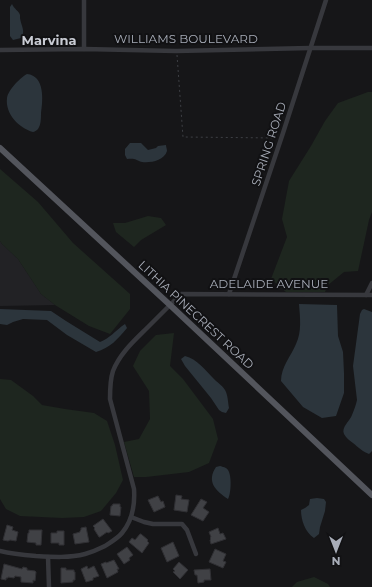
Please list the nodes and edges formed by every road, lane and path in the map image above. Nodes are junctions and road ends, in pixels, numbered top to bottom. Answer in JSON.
{"nodes":[{"id":1,"x":84,"y":0,"type":"edge"},
{"id":2,"x":326,"y":0,"type":"edge"},
{"id":3,"x":310,"y":48,"type":"junction"},
{"id":4,"x":372,"y":48,"type":"edge"},
{"id":5,"x":84,"y":49,"type":"junction"},
{"id":6,"x":0,"y":50,"type":"edge"},
{"id":7,"x":176,"y":51,"type":"junction"},
{"id":8,"x":282,"y":138,"type":"junction"},
{"id":9,"x":2,"y":150,"type":"edge"},
{"id":10,"x":372,"y":283,"type":"edge"},
{"id":11,"x":229,"y":294,"type":"junction"},
{"id":12,"x":366,"y":295,"type":"junction"},
{"id":13,"x":372,"y":295,"type":"edge"},
{"id":14,"x":170,"y":305,"type":"junction"},
{"id":15,"x":372,"y":495,"type":"edge"},
{"id":16,"x":131,"y":517,"type":"junction"},
{"id":17,"x":0,"y":551,"type":"edge"},
{"id":18,"x":196,"y":554,"type":"dead end"},
{"id":19,"x":48,"y":557,"type":"junction"},
{"id":20,"x":49,"y":587,"type":"edge"}],
"edges":[{"from":1,"to":5,"type":"street"},
{"from":2,"to":3,"type":"street","name":"SPRING ROAD"},
{"from":3,"to":4,"type":"street","name":"WILLIAMS BOULEVARD"},
{"from":3,"to":7,"type":"street","name":"WILLIAMS BOULEVARD"},
{"from":3,"to":8,"type":"street","name":"SPRING ROAD"},
{"from":5,"to":6,"type":"street","name":"WILLIAMS BOULEVARD"},
{"from":5,"to":7,"type":"street","name":"WILLIAMS BOULEVARD"},
{"from":7,"to":8,"type":"path"},
{"from":8,"to":11,"type":"street","name":"SPRING ROAD"},
{"from":9,"to":14,"type":"main road","name":"LITHIA PINECREST ROAD"},
{"from":10,"to":12,"type":"street"},
{"from":11,"to":12,"type":"street","name":"ADELAIDE AVENUE"},
{"from":11,"to":14,"type":"street","name":"ADELAIDE AVENUE"},
{"from":12,"to":13,"type":"street","name":"ADELAIDE AVENUE"},
{"from":14,"to":15,"type":"main road","name":"LITHIA PINECREST ROAD"},
{"from":14,"to":16,"type":"street","name":"ADELAIDE AVENUE"},
{"from":16,"to":18,"type":"street"},
{"from":16,"to":19,"type":"street","name":"ADELAIDE AVENUE"},
{"from":17,"to":19,"type":"street","name":"ADELAIDE AVENUE"},
{"from":19,"to":20,"type":"street"}]}
